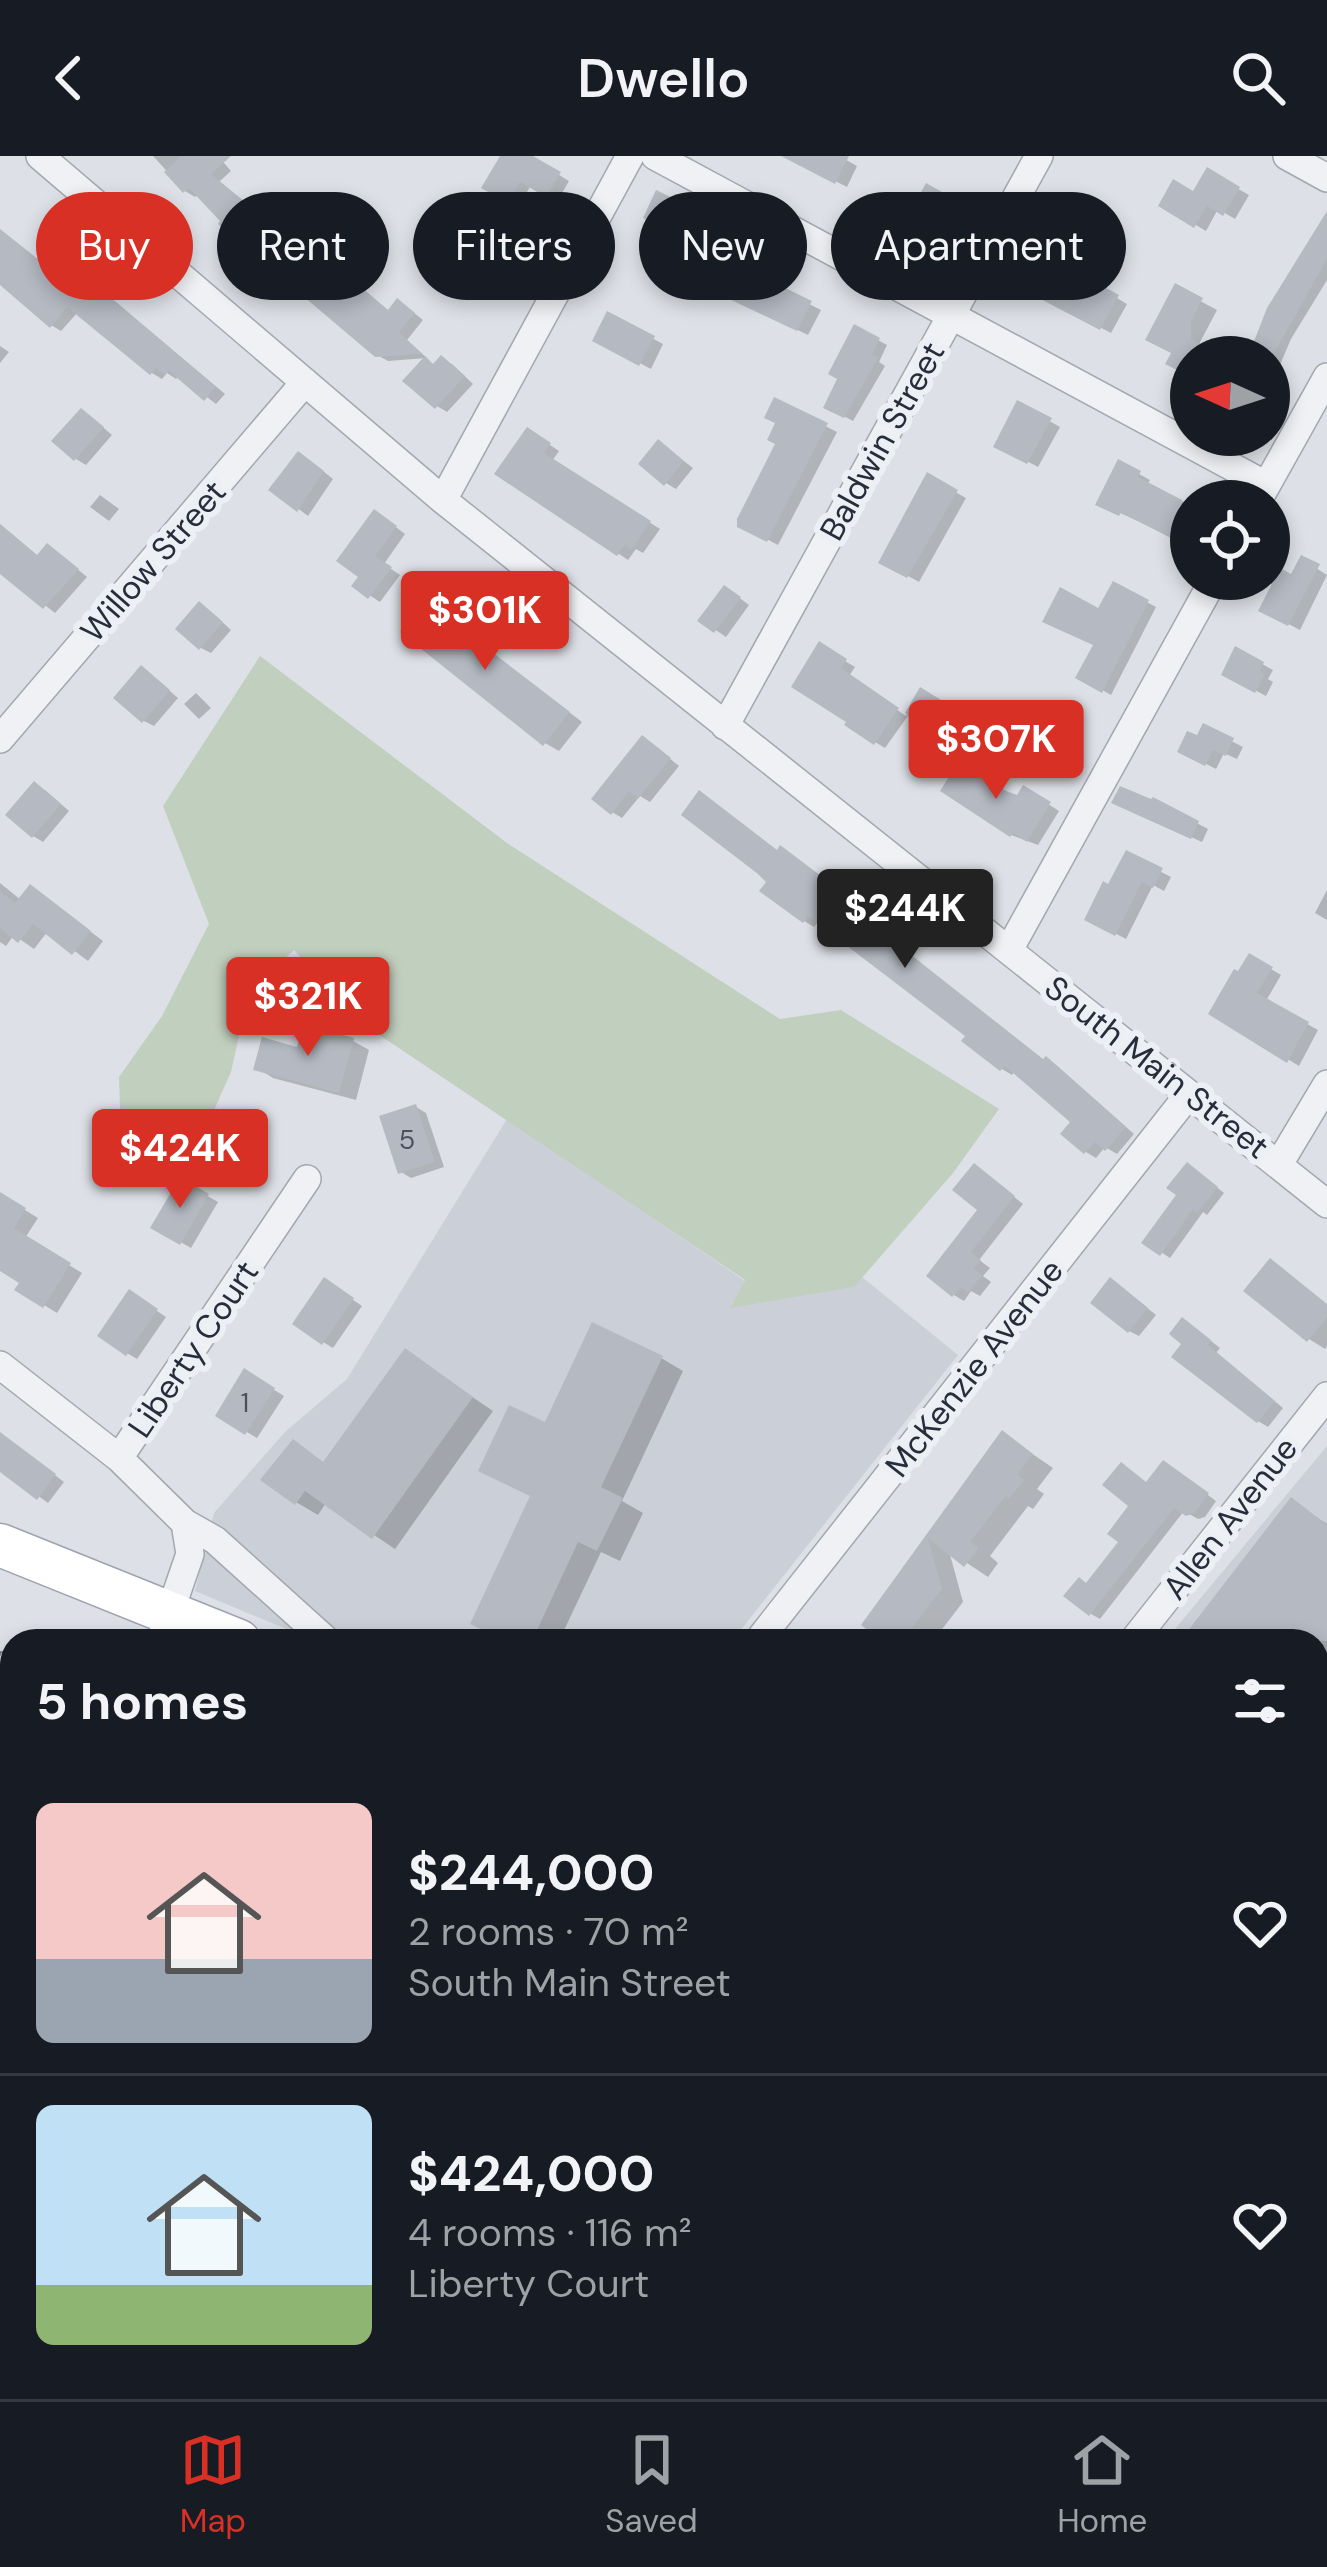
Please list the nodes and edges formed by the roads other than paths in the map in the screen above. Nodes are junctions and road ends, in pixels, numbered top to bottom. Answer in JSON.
{"nodes":[{"id":1,"x":40,"y":156,"type":"edge"},
{"id":2,"x":630,"y":156,"type":"edge"},
{"id":3,"x":655,"y":156,"type":"edge"},
{"id":4,"x":1040,"y":156,"type":"edge"},
{"id":5,"x":1287,"y":156,"type":"edge"},
{"id":6,"x":1327,"y":178,"type":"edge"},
{"id":7,"x":952,"y":313,"type":"junction"},
{"id":8,"x":1327,"y":377,"type":"edge"},
{"id":9,"x":305,"y":382,"type":"junction"},
{"id":10,"x":1240,"y":480,"type":"edge"},
{"id":11,"x":1269,"y":480,"type":"edge"},
{"id":12,"x":443,"y":500,"type":"junction"},
{"id":13,"x":1202,"y":600,"type":"edge"},
{"id":14,"x":6,"y":719,"type":"edge"},
{"id":15,"x":725,"y":726,"type":"junction"},
{"id":16,"x":1009,"y":950,"type":"junction"},
{"id":17,"x":1327,"y":1084,"type":"edge"},
{"id":18,"x":1189,"y":1094,"type":"junction"},
{"id":19,"x":1279,"y":1164,"type":"junction"},
{"id":20,"x":307,"y":1179,"type":"dead end"},
{"id":21,"x":1327,"y":1204,"type":"edge"},
{"id":22,"x":0,"y":1365,"type":"edge"},
{"id":23,"x":1327,"y":1396,"type":"edge"},
{"id":24,"x":119,"y":1458,"type":"junction"},
{"id":25,"x":185,"y":1523,"type":"junction"},
{"id":26,"x":0,"y":1545,"type":"edge"},
{"id":27,"x":166,"y":1627,"type":"edge"},
{"id":28,"x":314,"y":1629,"type":"edge"},
{"id":29,"x":767,"y":1629,"type":"edge"},
{"id":30,"x":1143,"y":1629,"type":"edge"}],
"edges":[{"from":1,"to":9,"type":"street","name":"South Main Street"},
{"from":2,"to":12,"type":"street"},
{"from":3,"to":7,"type":"street"},
{"from":4,"to":7,"type":"street","name":"Baldwin Street"},
{"from":5,"to":6,"type":"street"},
{"from":7,"to":10,"type":"street"},
{"from":7,"to":15,"type":"street","name":"Baldwin Street"},
{"from":8,"to":11,"type":"street"},
{"from":9,"to":12,"type":"street","name":"South Main Street"},
{"from":9,"to":14,"type":"street","name":"Willow Street"},
{"from":12,"to":15,"type":"street","name":"South Main Street"},
{"from":13,"to":16,"type":"street"},
{"from":15,"to":16,"type":"street","name":"South Main Street"},
{"from":16,"to":18,"type":"street","name":"South Main Street"},
{"from":17,"to":19,"type":"street"},
{"from":18,"to":19,"type":"street","name":"South Main Street"},
{"from":18,"to":29,"type":"street","name":"McKenzie Avenue"},
{"from":19,"to":21,"type":"street","name":"South Main Street"},
{"from":20,"to":24,"type":"street","name":"Liberty Court"},
{"from":22,"to":24,"type":"street"},
{"from":23,"to":30,"type":"street","name":"Allen Avenue"},
{"from":24,"to":25,"type":"street"},
{"from":25,"to":27,"type":"street"},
{"from":25,"to":28,"type":"street"},
{"from":26,"to":27,"type":"main road"}]}
